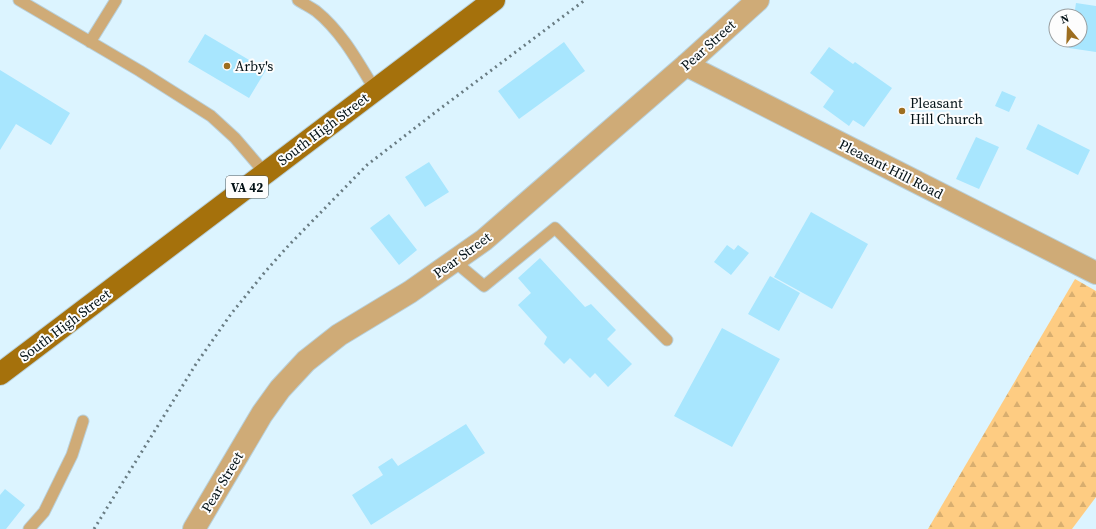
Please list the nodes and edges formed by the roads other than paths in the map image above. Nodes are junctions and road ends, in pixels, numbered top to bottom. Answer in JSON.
{"nodes":[{"id":1,"x":19,"y":0,"type":"edge"},
{"id":2,"x":116,"y":0,"type":"edge"},
{"id":3,"x":298,"y":0,"type":"edge"},
{"id":4,"x":494,"y":0,"type":"edge"},
{"id":5,"x":758,"y":0,"type":"edge"},
{"id":6,"x":90,"y":42,"type":"junction"},
{"id":7,"x":686,"y":65,"type":"junction"},
{"id":8,"x":375,"y":90,"type":"junction"},
{"id":9,"x":265,"y":173,"type":"junction"},
{"id":10,"x":454,"y":260,"type":"junction"},
{"id":11,"x":1096,"y":273,"type":"edge"},
{"id":12,"x":667,"y":340,"type":"dead end"},
{"id":13,"x":0,"y":374,"type":"edge"},
{"id":14,"x":83,"y":421,"type":"dead end"},
{"id":15,"x":29,"y":529,"type":"edge"},
{"id":16,"x":194,"y":529,"type":"edge"}],
"edges":[{"from":1,"to":6,"type":"lane"},
{"from":2,"to":6,"type":"lane"},
{"from":3,"to":8,"type":"lane"},
{"from":4,"to":8,"type":"main road","name":"South High Street","number":"VA 42"},
{"from":5,"to":7,"type":"street","name":"Pear Street"},
{"from":6,"to":9,"type":"lane"},
{"from":7,"to":10,"type":"street","name":"Pear Street"},
{"from":7,"to":11,"type":"street","name":"Pleasant Hill Road"},
{"from":8,"to":9,"type":"main road","name":"South High Street","number":"VA 42"},
{"from":9,"to":13,"type":"main road","name":"South High Street","number":"VA 42"},
{"from":10,"to":12,"type":"lane"},
{"from":10,"to":16,"type":"street","name":"Pear Street"},
{"from":14,"to":15,"type":"lane"}]}
